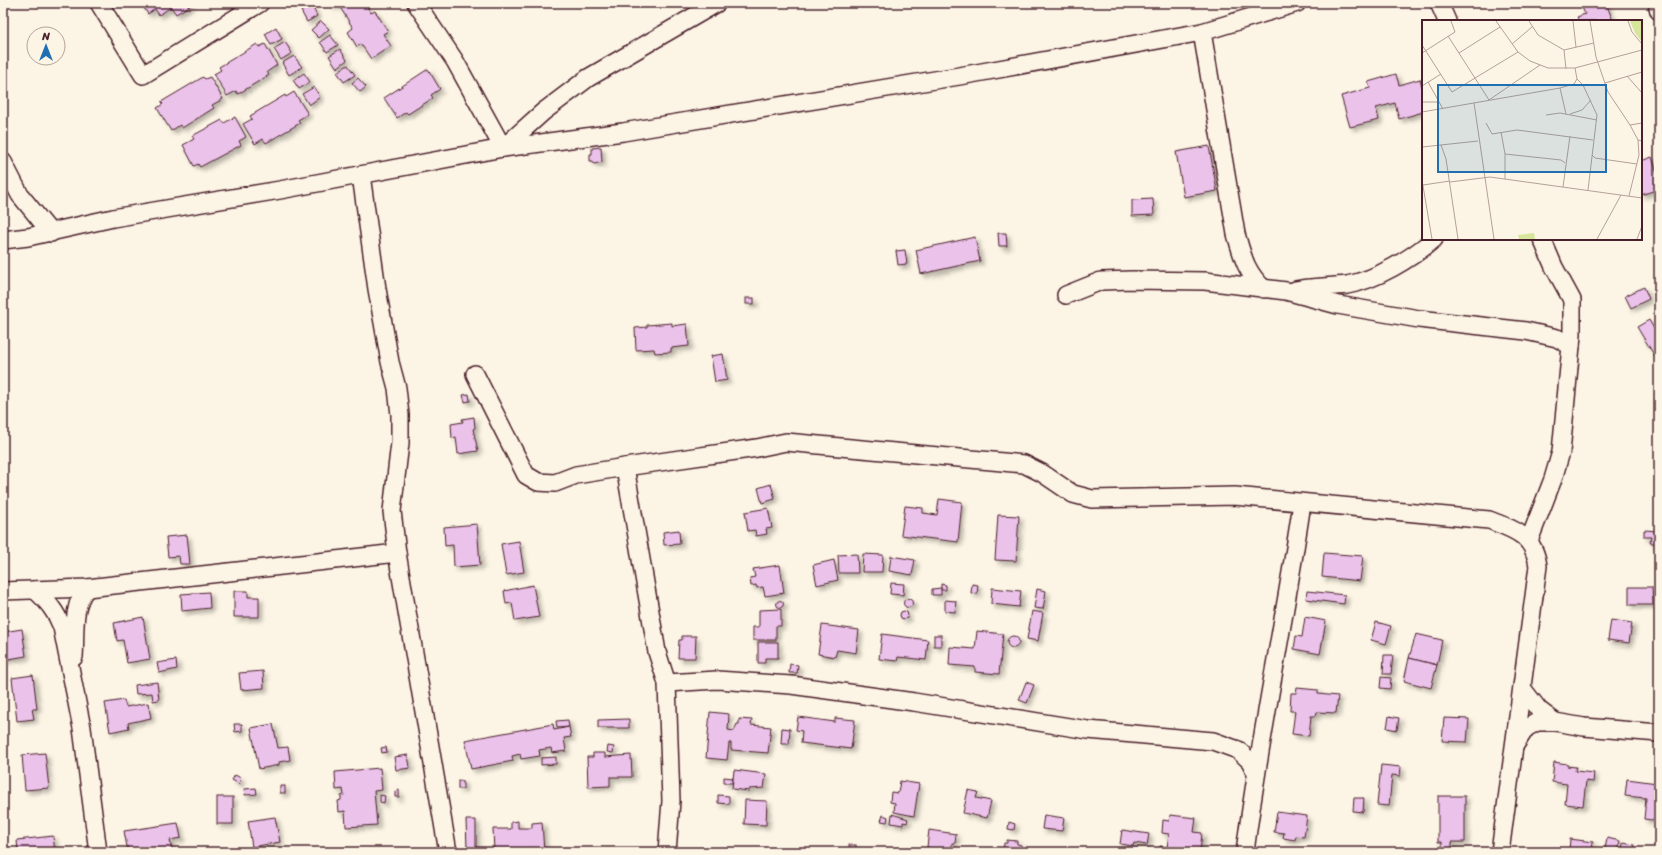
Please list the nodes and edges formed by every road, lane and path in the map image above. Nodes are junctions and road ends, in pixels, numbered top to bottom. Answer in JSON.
{"nodes":[{"id":1,"x":99,"y":3,"type":"edge"},
{"id":2,"x":260,"y":3,"type":"edge"},
{"id":3,"x":416,"y":3,"type":"edge"},
{"id":4,"x":717,"y":3,"type":"edge"},
{"id":5,"x":1297,"y":3,"type":"edge"},
{"id":6,"x":1439,"y":3,"type":"edge"},
{"id":7,"x":1657,"y":3,"type":"edge"},
{"id":8,"x":1659,"y":11,"type":"edge"},
{"id":9,"x":1448,"y":20,"type":"edge"},
{"id":10,"x":1202,"y":32,"type":"junction"},
{"id":11,"x":503,"y":148,"type":"junction"},
{"id":12,"x":4,"y":165,"type":"edge"},
{"id":13,"x":361,"y":175,"type":"junction"},
{"id":14,"x":51,"y":233,"type":"junction"},
{"id":15,"x":3,"y":240,"type":"edge"},
{"id":16,"x":1433,"y":240,"type":"edge"},
{"id":17,"x":1542,"y":240,"type":"edge"},
{"id":18,"x":1264,"y":289,"type":"junction"},
{"id":19,"x":1286,"y":291,"type":"junction"},
{"id":20,"x":1066,"y":295,"type":"dead end"},
{"id":21,"x":1571,"y":346,"type":"junction"},
{"id":22,"x":475,"y":374,"type":"dead end"},
{"id":23,"x":625,"y":467,"type":"junction"},
{"id":24,"x":1302,"y":503,"type":"junction"},
{"id":25,"x":1529,"y":541,"type":"junction"},
{"id":26,"x":397,"y":553,"type":"junction"},
{"id":27,"x":88,"y":588,"type":"junction"},
{"id":28,"x":3,"y":590,"type":"edge"},
{"id":29,"x":35,"y":590,"type":"junction"},
{"id":30,"x":72,"y":677,"type":"junction"},
{"id":31,"x":667,"y":683,"type":"junction"},
{"id":32,"x":1522,"y":688,"type":"junction"},
{"id":33,"x":1555,"y":722,"type":"junction"},
{"id":34,"x":1659,"y":733,"type":"edge"},
{"id":35,"x":1514,"y":746,"type":"junction"},
{"id":36,"x":1256,"y":773,"type":"junction"},
{"id":37,"x":98,"y":852,"type":"edge"},
{"id":38,"x":448,"y":852,"type":"edge"},
{"id":39,"x":667,"y":852,"type":"edge"},
{"id":40,"x":1245,"y":852,"type":"edge"},
{"id":41,"x":1500,"y":852,"type":"edge"}],
"edges":[{"from":1,"to":2,"type":"street"},
{"from":3,"to":11,"type":"street"},
{"from":4,"to":11,"type":"street"},
{"from":5,"to":10,"type":"street"},
{"from":6,"to":9,"type":"street"},
{"from":7,"to":8,"type":"street"},
{"from":10,"to":11,"type":"street"},
{"from":10,"to":18,"type":"street"},
{"from":11,"to":13,"type":"street"},
{"from":12,"to":14,"type":"street"},
{"from":13,"to":14,"type":"street"},
{"from":13,"to":26,"type":"street"},
{"from":14,"to":15,"type":"street"},
{"from":16,"to":19,"type":"street"},
{"from":17,"to":21,"type":"street"},
{"from":18,"to":19,"type":"street"},
{"from":18,"to":20,"type":"street"},
{"from":19,"to":21,"type":"street"},
{"from":21,"to":25,"type":"street"},
{"from":22,"to":23,"type":"street"},
{"from":23,"to":24,"type":"street"},
{"from":23,"to":31,"type":"street"},
{"from":24,"to":25,"type":"street"},
{"from":24,"to":36,"type":"street"},
{"from":25,"to":32,"type":"street"},
{"from":26,"to":27,"type":"street"},
{"from":26,"to":38,"type":"street"},
{"from":27,"to":29,"type":"street"},
{"from":27,"to":30,"type":"street"},
{"from":28,"to":29,"type":"street"},
{"from":29,"to":30,"type":"street"},
{"from":30,"to":37,"type":"street"},
{"from":31,"to":36,"type":"street"},
{"from":31,"to":39,"type":"street"},
{"from":32,"to":33,"type":"street"},
{"from":32,"to":35,"type":"street"},
{"from":33,"to":34,"type":"street"},
{"from":33,"to":35,"type":"street"},
{"from":35,"to":41,"type":"street"},
{"from":36,"to":40,"type":"street"}]}
